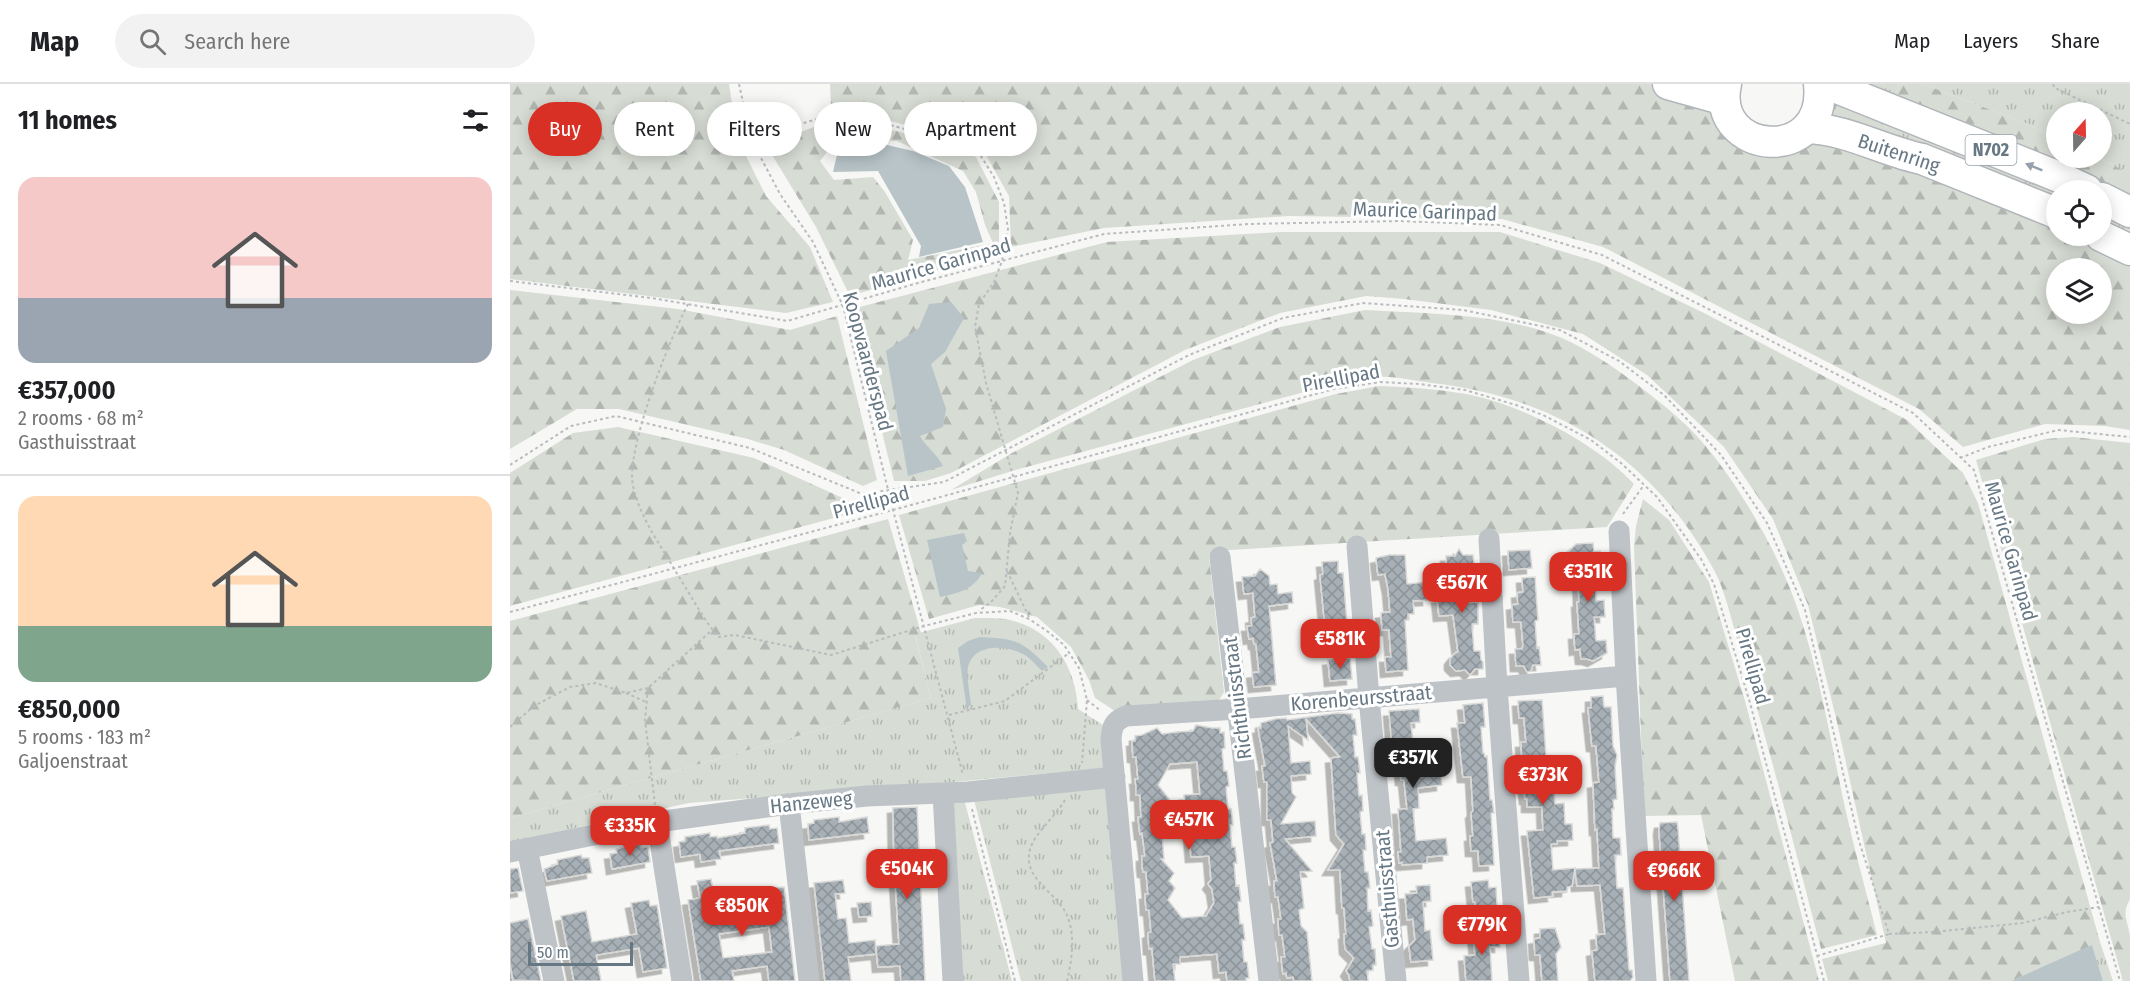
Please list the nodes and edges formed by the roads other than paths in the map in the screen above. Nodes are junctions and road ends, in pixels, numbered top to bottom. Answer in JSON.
{"nodes":[{"id":1,"x":1668,"y":84,"type":"edge"},
{"id":2,"x":1819,"y":86,"type":"edge"},
{"id":3,"x":1725,"y":93,"type":"edge"},
{"id":4,"x":1807,"y":128,"type":"junction"},
{"id":5,"x":2065,"y":180,"type":"edge"},
{"id":6,"x":2112,"y":203,"type":"edge"},
{"id":7,"x":2046,"y":209,"type":"edge"},
{"id":8,"x":2130,"y":212,"type":"edge"},
{"id":9,"x":2112,"y":241,"type":"edge"},
{"id":10,"x":2130,"y":250,"type":"edge"},
{"id":11,"x":1619,"y":531,"type":"road end"},
{"id":12,"x":1489,"y":538,"type":"dead end"},
{"id":13,"x":1357,"y":546,"type":"dead end"},
{"id":14,"x":1220,"y":557,"type":"dead end"},
{"id":15,"x":1626,"y":675,"type":"junction"},
{"id":16,"x":1497,"y":687,"type":"junction"},
{"id":17,"x":1369,"y":698,"type":"junction"},
{"id":18,"x":1238,"y":709,"type":"junction"},
{"id":19,"x":1115,"y":777,"type":"junction"},
{"id":20,"x":943,"y":793,"type":"junction"},
{"id":21,"x":789,"y":804,"type":"junction"},
{"id":22,"x":657,"y":822,"type":"junction"},
{"id":23,"x":519,"y":850,"type":"edge"},
{"id":24,"x":555,"y":981,"type":"edge"},
{"id":25,"x":682,"y":981,"type":"edge"},
{"id":26,"x":808,"y":981,"type":"edge"},
{"id":27,"x":953,"y":981,"type":"edge"},
{"id":28,"x":1133,"y":981,"type":"edge"},
{"id":29,"x":1269,"y":981,"type":"edge"},
{"id":30,"x":1396,"y":981,"type":"edge"},
{"id":31,"x":1519,"y":981,"type":"edge"},
{"id":32,"x":1646,"y":981,"type":"edge"}],
"edges":[{"from":1,"to":3,"type":"highway"},
{"from":2,"to":4,"type":"highway","number":"N702"},
{"from":5,"to":2,"type":"highway","name":"Buitenring","number":"N702","one_way":true},
{"from":3,"to":4,"type":"highway"},
{"from":4,"to":7,"type":"highway","name":"Buitenring","number":"N702"},
{"from":6,"to":8,"type":"highway"},
{"from":9,"to":10,"type":"highway"},
{"from":11,"to":15,"type":"street"},
{"from":12,"to":16,"type":"street"},
{"from":13,"to":17,"type":"street","name":"Gasthuisstraat"},
{"from":14,"to":18,"type":"street","name":"Richthuisstraat"},
{"from":15,"to":16,"type":"street","name":"Korenbeursstraat"},
{"from":15,"to":32,"type":"street"},
{"from":16,"to":17,"type":"street","name":"Korenbeursstraat"},
{"from":16,"to":31,"type":"street"},
{"from":17,"to":18,"type":"street","name":"Korenbeursstraat"},
{"from":17,"to":30,"type":"street","name":"Gasthuisstraat"},
{"from":18,"to":19,"type":"street","name":"Korenbeursstraat"},
{"from":18,"to":29,"type":"street","name":"Richthuisstraat"},
{"from":19,"to":20,"type":"street","name":"Hanzeweg"},
{"from":19,"to":28,"type":"street"},
{"from":20,"to":21,"type":"street","name":"Hanzeweg"},
{"from":20,"to":27,"type":"street"},
{"from":21,"to":22,"type":"street","name":"Hanzeweg"},
{"from":21,"to":26,"type":"street"},
{"from":22,"to":23,"type":"street","name":"Hanzeweg"},
{"from":22,"to":25,"type":"street"},
{"from":23,"to":24,"type":"street"}]}
